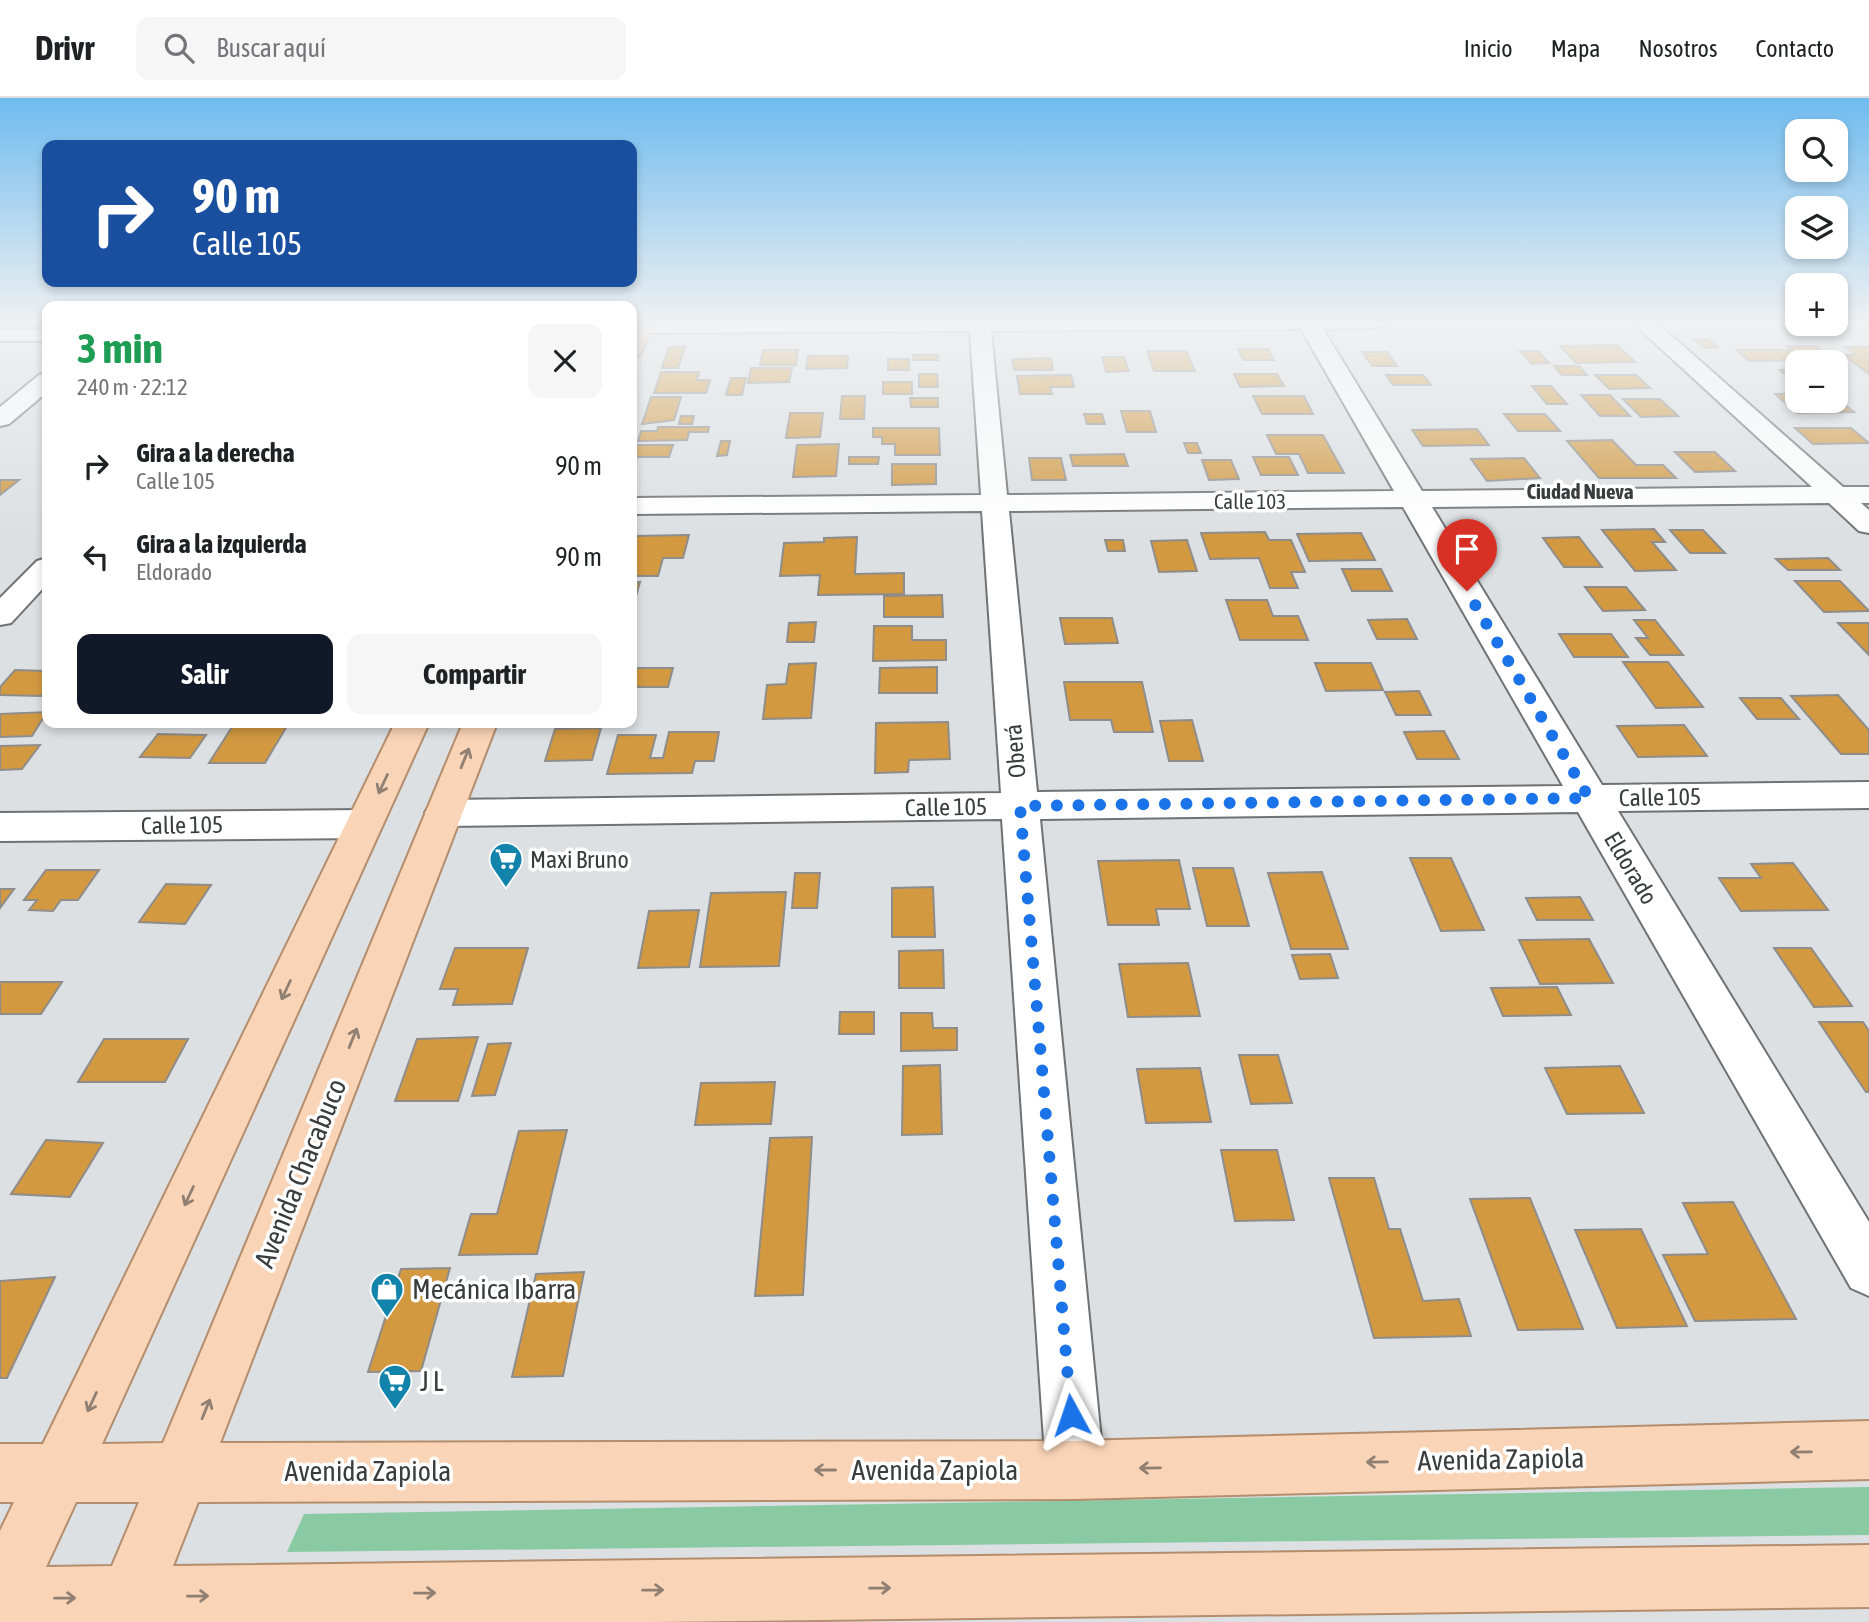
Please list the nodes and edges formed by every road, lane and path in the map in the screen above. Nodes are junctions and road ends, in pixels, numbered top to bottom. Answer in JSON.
{"nodes":[{"id":1,"x":31,"y":393,"type":"edge"},
{"id":2,"x":986,"y":393,"type":"edge"},
{"id":3,"x":1350,"y":393,"type":"edge"},
{"id":4,"x":1722,"y":393,"type":"edge"},
{"id":5,"x":0,"y":419,"type":"edge"},
{"id":6,"x":1869,"y":495,"type":"edge"},
{"id":7,"x":1836,"y":496,"type":"junction"},
{"id":8,"x":1412,"y":499,"type":"junction"},
{"id":9,"x":995,"y":503,"type":"junction"},
{"id":10,"x":637,"y":506,"type":"edge"},
{"id":11,"x":1869,"y":525,"type":"edge"},
{"id":12,"x":42,"y":571,"type":"edge"},
{"id":13,"x":0,"y":616,"type":"edge"},
{"id":14,"x":410,"y":728,"type":"edge"},
{"id":15,"x":478,"y":728,"type":"edge"},
{"id":16,"x":1869,"y":795,"type":"edge"},
{"id":17,"x":1589,"y":798,"type":"junction"},
{"id":18,"x":1020,"y":806,"type":"junction"},
{"id":19,"x":443,"y":813,"type":"junction"},
{"id":20,"x":364,"y":824,"type":"junction"},
{"id":21,"x":0,"y":827,"type":"edge"},
{"id":22,"x":1869,"y":1270,"type":"edge"},
{"id":23,"x":1869,"y":1450,"type":"edge"},
{"id":24,"x":1075,"y":1470,"type":"junction"},
{"id":25,"x":59,"y":1471,"type":"junction"},
{"id":26,"x":181,"y":1472,"type":"junction"},
{"id":27,"x":0,"y":1473,"type":"edge"},
{"id":28,"x":1869,"y":1576,"type":"edge"},
{"id":29,"x":0,"y":1598,"type":"edge"},
{"id":30,"x":125,"y":1609,"type":"edge"}],
"edges":[{"from":1,"to":5,"type":"street"},
{"from":2,"to":9,"type":"street","name":"Oberá"},
{"from":3,"to":8,"type":"street","name":"Eldorado"},
{"from":4,"to":7,"type":"street"},
{"from":6,"to":7,"type":"street","name":"Calle 103"},
{"from":7,"to":8,"type":"street","name":"Calle 103"},
{"from":7,"to":11,"type":"street"},
{"from":8,"to":9,"type":"street","name":"Calle 103"},
{"from":8,"to":17,"type":"street","name":"Eldorado"},
{"from":9,"to":10,"type":"street","name":"Calle 103"},
{"from":9,"to":18,"type":"street","name":"Oberá"},
{"from":12,"to":13,"type":"street"},
{"from":14,"to":20,"type":"main road","one_way":true},
{"from":19,"to":15,"type":"main road","name":"Avenida Chacabuco","one_way":true},
{"from":16,"to":17,"type":"street","name":"Calle 105"},
{"from":17,"to":18,"type":"street","name":"Calle 105"},
{"from":17,"to":22,"type":"street","name":"Eldorado"},
{"from":18,"to":19,"type":"street","name":"Calle 105"},
{"from":18,"to":24,"type":"street","name":"Oberá"},
{"from":26,"to":19,"type":"main road","name":"Avenida Chacabuco","one_way":true},
{"from":20,"to":21,"type":"street","name":"Calle 105"},
{"from":20,"to":25,"type":"main road","one_way":true},
{"from":23,"to":24,"type":"main road","name":"Avenida Zapiola","one_way":true},
{"from":24,"to":26,"type":"main road","name":"Avenida Zapiola","one_way":true},
{"from":25,"to":26,"type":"main road","name":"Avenida Zapiola"},
{"from":25,"to":27,"type":"main road","name":"Avenida Zapiola"},
{"from":25,"to":29,"type":"main road"},
{"from":26,"to":30,"type":"main road","name":"Avenida Chacabuco"},
{"from":30,"to":28,"type":"main road","one_way":true},
{"from":29,"to":30,"type":"main road","one_way":true}]}
